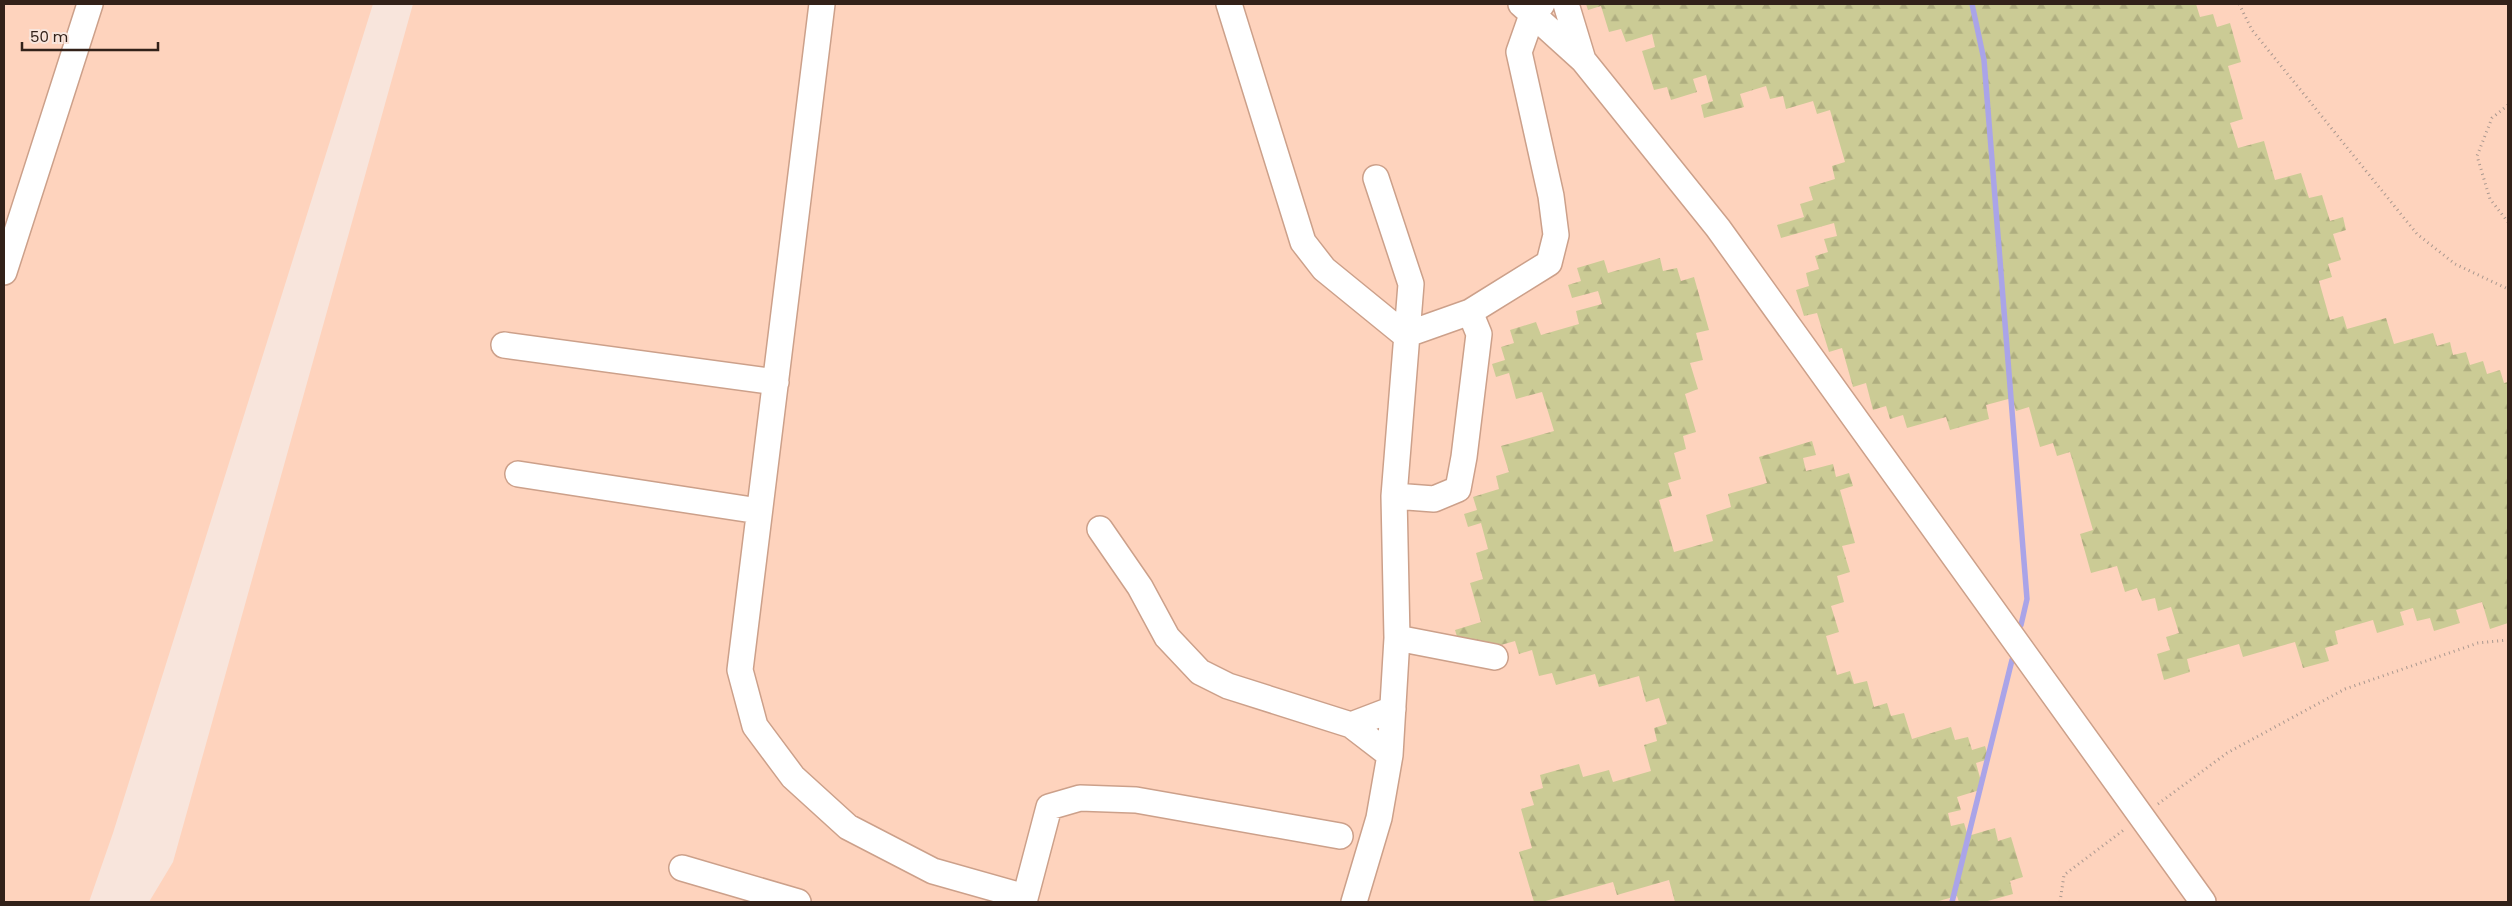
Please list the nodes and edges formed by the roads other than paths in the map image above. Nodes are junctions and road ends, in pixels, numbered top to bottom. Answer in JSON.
{"nodes":[{"id":1,"x":90,"y":4,"type":"edge"},
{"id":2,"x":822,"y":4,"type":"edge"},
{"id":3,"x":1228,"y":4,"type":"edge"},
{"id":4,"x":1566,"y":4,"type":"edge"},
{"id":5,"x":1532,"y":7,"type":"edge"},
{"id":6,"x":1583,"y":60,"type":"junction"},
{"id":7,"x":1376,"y":178,"type":"dead end"},
{"id":8,"x":4,"y":272,"type":"edge"},
{"id":9,"x":1470,"y":312,"type":"junction"},
{"id":10,"x":1405,"y":335,"type":"junction"},
{"id":11,"x":504,"y":345,"type":"dead end"},
{"id":12,"x":776,"y":382,"type":"junction"},
{"id":13,"x":518,"y":474,"type":"dead end"},
{"id":14,"x":1394,"y":496,"type":"junction"},
{"id":15,"x":759,"y":511,"type":"junction"},
{"id":16,"x":1100,"y":529,"type":"dead end"},
{"id":17,"x":1397,"y":638,"type":"junction"},
{"id":18,"x":1495,"y":657,"type":"dead end"},
{"id":19,"x":1393,"y":709,"type":"junction"},
{"id":20,"x":1352,"y":725,"type":"junction"},
{"id":21,"x":1390,"y":755,"type":"junction"},
{"id":22,"x":1379,"y":818,"type":"junction"},
{"id":23,"x":1340,"y":836,"type":"junction"},
{"id":24,"x":682,"y":868,"type":"dead end"},
{"id":25,"x":1363,"y":868,"type":"junction"},
{"id":26,"x":1024,"y":900,"type":"edge"},
{"id":27,"x":798,"y":902,"type":"edge"},
{"id":28,"x":1354,"y":902,"type":"edge"},
{"id":29,"x":2203,"y":902,"type":"edge"}],
"edges":[{"from":1,"to":8,"type":"street"},
{"from":2,"to":12,"type":"street"},
{"from":3,"to":10,"type":"street"},
{"from":4,"to":6,"type":"street"},
{"from":5,"to":6,"type":"street"},
{"from":5,"to":9,"type":"street"},
{"from":6,"to":29,"type":"street"},
{"from":7,"to":10,"type":"street"},
{"from":9,"to":10,"type":"street"},
{"from":9,"to":14,"type":"street"},
{"from":10,"to":14,"type":"street"},
{"from":11,"to":12,"type":"street"},
{"from":12,"to":15,"type":"street"},
{"from":13,"to":15,"type":"street"},
{"from":14,"to":17,"type":"street"},
{"from":15,"to":26,"type":"street"},
{"from":16,"to":20,"type":"street"},
{"from":17,"to":18,"type":"street"},
{"from":17,"to":19,"type":"street"},
{"from":19,"to":20,"type":"street"},
{"from":19,"to":21,"type":"street"},
{"from":20,"to":21,"type":"street"},
{"from":21,"to":22,"type":"street"},
{"from":22,"to":23,"type":"street"},
{"from":22,"to":25,"type":"street"},
{"from":23,"to":25,"type":"street"},
{"from":23,"to":26,"type":"street"},
{"from":24,"to":27,"type":"street"},
{"from":25,"to":28,"type":"street"}]}
